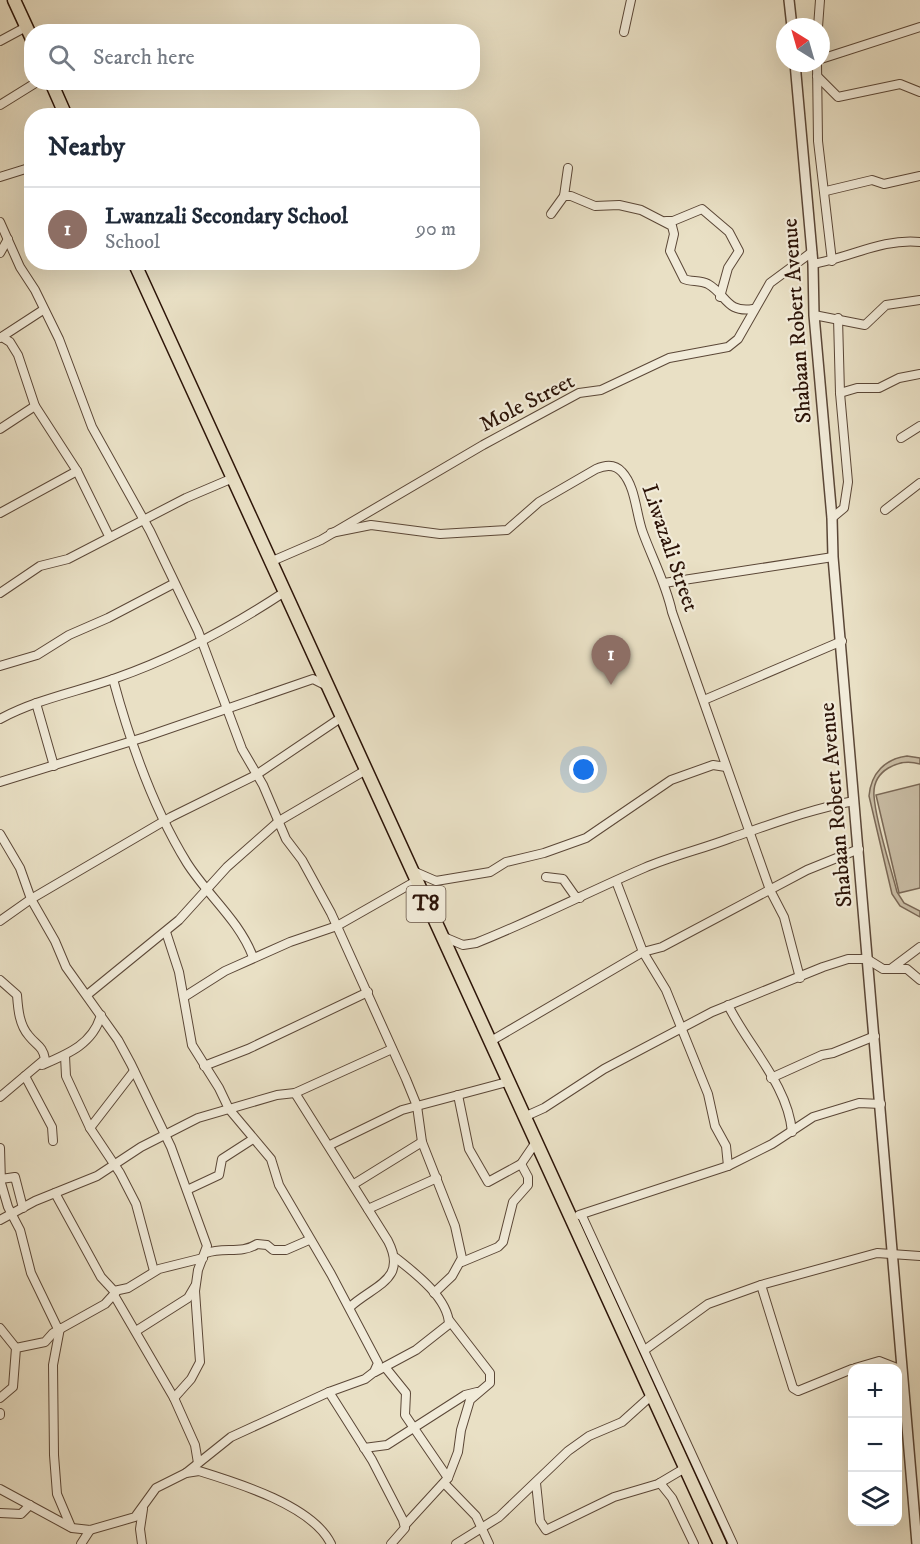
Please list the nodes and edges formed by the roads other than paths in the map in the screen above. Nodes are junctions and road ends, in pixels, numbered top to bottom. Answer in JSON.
{"nodes":[{"id":1,"x":14,"y":0,"type":"edge"},
{"id":2,"x":632,"y":0,"type":"edge"},
{"id":3,"x":789,"y":0,"type":"edge"},
{"id":4,"x":820,"y":0,"type":"edge"},
{"id":5,"x":791,"y":18,"type":"edge"},
{"id":6,"x":819,"y":18,"type":"edge"},
{"id":7,"x":25,"y":24,"type":"edge"},
{"id":8,"x":920,"y":27,"type":"edge"},
{"id":9,"x":624,"y":32,"type":"dead end"},
{"id":10,"x":24,"y":34,"type":"edge"},
{"id":11,"x":0,"y":40,"type":"edge"},
{"id":12,"x":830,"y":56,"type":"edge"},
{"id":13,"x":796,"y":72,"type":"edge"},
{"id":14,"x":817,"y":72,"type":"edge"},
{"id":15,"x":817,"y":76,"type":"junction"},
{"id":16,"x":24,"y":90,"type":"edge"},
{"id":17,"x":55,"y":90,"type":"edge"},
{"id":18,"x":920,"y":92,"type":"edge"},
{"id":19,"x":0,"y":105,"type":"edge"},
{"id":20,"x":62,"y":108,"type":"edge"},
{"id":21,"x":568,"y":168,"type":"dead end"},
{"id":22,"x":24,"y":170,"type":"edge"},
{"id":23,"x":920,"y":176,"type":"edge"},
{"id":24,"x":0,"y":177,"type":"edge"},
{"id":25,"x":826,"y":191,"type":"junction"},
{"id":26,"x":564,"y":196,"type":"junction"},
{"id":27,"x":551,"y":214,"type":"dead end"},
{"id":28,"x":665,"y":221,"type":"junction"},
{"id":29,"x":0,"y":222,"type":"edge"},
{"id":30,"x":8,"y":239,"type":"junction"},
{"id":31,"x":920,"y":242,"type":"edge"},
{"id":32,"x":812,"y":252,"type":"junction"},
{"id":33,"x":0,"y":253,"type":"edge"},
{"id":34,"x":832,"y":261,"type":"junction"},
{"id":35,"x":813,"y":264,"type":"junction"},
{"id":36,"x":138,"y":270,"type":"edge"},
{"id":37,"x":720,"y":297,"type":"junction"},
{"id":38,"x":920,"y":300,"type":"edge"},
{"id":39,"x":753,"y":309,"type":"junction"},
{"id":40,"x":43,"y":310,"type":"junction"},
{"id":41,"x":814,"y":315,"type":"junction"},
{"id":42,"x":838,"y":318,"type":"junction"},
{"id":43,"x":1,"y":337,"type":"edge"},
{"id":44,"x":920,"y":374,"type":"edge"},
{"id":45,"x":840,"y":393,"type":"junction"},
{"id":46,"x":35,"y":406,"type":"junction"},
{"id":47,"x":920,"y":426,"type":"edge"},
{"id":48,"x":0,"y":429,"type":"edge"},
{"id":49,"x":901,"y":438,"type":"dead end"},
{"id":50,"x":77,"y":471,"type":"junction"},
{"id":51,"x":233,"y":478,"type":"junction"},
{"id":52,"x":920,"y":483,"type":"edge"},
{"id":53,"x":885,"y":510,"type":"dead end"},
{"id":54,"x":0,"y":513,"type":"edge"},
{"id":55,"x":832,"y":518,"type":"junction"},
{"id":56,"x":144,"y":520,"type":"junction"},
{"id":57,"x":331,"y":532,"type":"junction"},
{"id":58,"x":110,"y":536,"type":"junction"},
{"id":59,"x":833,"y":557,"type":"junction"},
{"id":60,"x":270,"y":562,"type":"junction"},
{"id":61,"x":664,"y":583,"type":"junction"},
{"id":62,"x":173,"y":584,"type":"junction"},
{"id":63,"x":0,"y":593,"type":"edge"},
{"id":64,"x":284,"y":593,"type":"junction"},
{"id":65,"x":842,"y":641,"type":"junction"},
{"id":66,"x":202,"y":643,"type":"junction"},
{"id":67,"x":0,"y":666,"type":"edge"},
{"id":68,"x":114,"y":679,"type":"junction"},
{"id":69,"x":330,"y":689,"type":"junction"},
{"id":70,"x":704,"y":700,"type":"junction"},
{"id":71,"x":36,"y":703,"type":"junction"},
{"id":72,"x":225,"y":708,"type":"junction"},
{"id":73,"x":342,"y":717,"type":"junction"},
{"id":74,"x":0,"y":719,"type":"edge"},
{"id":75,"x":131,"y":740,"type":"junction"},
{"id":76,"x":54,"y":766,"type":"junction"},
{"id":77,"x":726,"y":767,"type":"junction"},
{"id":78,"x":366,"y":770,"type":"junction"},
{"id":79,"x":256,"y":775,"type":"junction"},
{"id":80,"x":0,"y":782,"type":"edge"},
{"id":81,"x":854,"y":801,"type":"junction"},
{"id":82,"x":165,"y":820,"type":"junction"},
{"id":83,"x":279,"y":821,"type":"junction"},
{"id":84,"x":750,"y":831,"type":"junction"},
{"id":85,"x":0,"y":834,"type":"edge"},
{"id":86,"x":859,"y":849,"type":"junction"},
{"id":87,"x":413,"y":876,"type":"junction"},
{"id":88,"x":546,"y":877,"type":"dead end"},
{"id":89,"x":616,"y":881,"type":"junction"},
{"id":90,"x":208,"y":890,"type":"junction"},
{"id":91,"x":770,"y":890,"type":"junction"},
{"id":92,"x":580,"y":898,"type":"junction"},
{"id":93,"x":31,"y":899,"type":"junction"},
{"id":94,"x":0,"y":921,"type":"edge"},
{"id":95,"x":337,"y":926,"type":"junction"},
{"id":96,"x":166,"y":932,"type":"junction"},
{"id":97,"x":441,"y":936,"type":"junction"},
{"id":98,"x":920,"y":947,"type":"edge"},
{"id":99,"x":643,"y":952,"type":"junction"},
{"id":100,"x":253,"y":957,"type":"junction"},
{"id":101,"x":906,"y":958,"type":"junction"},
{"id":102,"x":867,"y":959,"type":"junction"},
{"id":103,"x":892,"y":968,"type":"junction"},
{"id":104,"x":800,"y":978,"type":"junction"},
{"id":105,"x":919,"y":979,"type":"edge"},
{"id":106,"x":0,"y":980,"type":"edge"},
{"id":107,"x":368,"y":992,"type":"junction"},
{"id":108,"x":87,"y":995,"type":"junction"},
{"id":109,"x":184,"y":998,"type":"junction"},
{"id":110,"x":728,"y":1005,"type":"junction"},
{"id":111,"x":101,"y":1015,"type":"junction"},
{"id":112,"x":681,"y":1028,"type":"junction"},
{"id":113,"x":875,"y":1036,"type":"junction"},
{"id":114,"x":491,"y":1041,"type":"junction"},
{"id":115,"x":392,"y":1049,"type":"junction"},
{"id":116,"x":65,"y":1056,"type":"junction"},
{"id":117,"x":40,"y":1066,"type":"junction"},
{"id":118,"x":204,"y":1066,"type":"junction"},
{"id":119,"x":134,"y":1071,"type":"junction"},
{"id":120,"x":25,"y":1076,"type":"junction"},
{"id":121,"x":771,"y":1078,"type":"junction"},
{"id":122,"x":507,"y":1082,"type":"junction"},
{"id":123,"x":295,"y":1093,"type":"junction"},
{"id":124,"x":458,"y":1095,"type":"junction"},
{"id":125,"x":0,"y":1097,"type":"edge"},
{"id":126,"x":881,"y":1104,"type":"junction"},
{"id":127,"x":417,"y":1106,"type":"junction"},
{"id":128,"x":230,"y":1109,"type":"junction"},
{"id":129,"x":524,"y":1117,"type":"junction"},
{"id":130,"x":90,"y":1128,"type":"junction"},
{"id":131,"x":792,"y":1132,"type":"junction"},
{"id":132,"x":165,"y":1135,"type":"junction"},
{"id":133,"x":253,"y":1139,"type":"junction"},
{"id":134,"x":53,"y":1142,"type":"dead end"},
{"id":135,"x":422,"y":1142,"type":"junction"},
{"id":136,"x":536,"y":1142,"type":"junction"},
{"id":137,"x":330,"y":1145,"type":"junction"},
{"id":138,"x":0,"y":1148,"type":"edge"},
{"id":139,"x":521,"y":1164,"type":"junction"},
{"id":140,"x":115,"y":1166,"type":"junction"},
{"id":141,"x":728,"y":1166,"type":"junction"},
{"id":142,"x":1,"y":1179,"type":"edge"},
{"id":143,"x":437,"y":1179,"type":"junction"},
{"id":144,"x":354,"y":1184,"type":"junction"},
{"id":145,"x":187,"y":1190,"type":"junction"},
{"id":146,"x":55,"y":1193,"type":"junction"},
{"id":147,"x":23,"y":1208,"type":"junction"},
{"id":148,"x":368,"y":1209,"type":"junction"},
{"id":149,"x":568,"y":1212,"type":"junction"},
{"id":150,"x":11,"y":1215,"type":"junction"},
{"id":151,"x":582,"y":1216,"type":"junction"},
{"id":152,"x":0,"y":1220,"type":"edge"},
{"id":153,"x":309,"y":1240,"type":"junction"},
{"id":154,"x":893,"y":1254,"type":"junction"},
{"id":155,"x":205,"y":1255,"type":"junction"},
{"id":156,"x":920,"y":1256,"type":"edge"},
{"id":157,"x":396,"y":1258,"type":"junction"},
{"id":158,"x":462,"y":1262,"type":"junction"},
{"id":159,"x":154,"y":1271,"type":"junction"},
{"id":160,"x":196,"y":1285,"type":"junction"},
{"id":161,"x":761,"y":1285,"type":"junction"},
{"id":162,"x":434,"y":1293,"type":"junction"},
{"id":163,"x":115,"y":1294,"type":"junction"},
{"id":164,"x":350,"y":1308,"type":"junction"},
{"id":165,"x":449,"y":1320,"type":"junction"},
{"id":166,"x":0,"y":1328,"type":"edge"},
{"id":167,"x":59,"y":1329,"type":"junction"},
{"id":168,"x":136,"y":1331,"type":"junction"},
{"id":169,"x":16,"y":1348,"type":"junction"},
{"id":170,"x":646,"y":1349,"type":"junction"},
{"id":171,"x":870,"y":1364,"type":"edge"},
{"id":172,"x":887,"y":1364,"type":"edge"},
{"id":173,"x":902,"y":1364,"type":"edge"},
{"id":174,"x":385,"y":1367,"type":"junction"},
{"id":175,"x":902,"y":1370,"type":"edge"},
{"id":176,"x":848,"y":1371,"type":"edge"},
{"id":177,"x":375,"y":1372,"type":"junction"},
{"id":178,"x":481,"y":1391,"type":"junction"},
{"id":179,"x":329,"y":1392,"type":"junction"},
{"id":180,"x":652,"y":1395,"type":"junction"},
{"id":181,"x":0,"y":1398,"type":"edge"},
{"id":182,"x":174,"y":1398,"type":"junction"},
{"id":183,"x":413,"y":1428,"type":"junction"},
{"id":184,"x":364,"y":1448,"type":"junction"},
{"id":185,"x":198,"y":1463,"type":"junction"},
{"id":186,"x":684,"y":1468,"type":"junction"},
{"id":187,"x":186,"y":1473,"type":"junction"},
{"id":188,"x":446,"y":1480,"type":"junction"},
{"id":189,"x":536,"y":1483,"type":"junction"},
{"id":190,"x":660,"y":1483,"type":"junction"},
{"id":191,"x":0,"y":1489,"type":"edge"},
{"id":192,"x":30,"y":1506,"type":"junction"},
{"id":193,"x":143,"y":1508,"type":"junction"},
{"id":194,"x":0,"y":1513,"type":"edge"},
{"id":195,"x":405,"y":1525,"type":"junction"},
{"id":196,"x":482,"y":1526,"type":"junction"},
{"id":197,"x":72,"y":1528,"type":"junction"},
{"id":198,"x":90,"y":1530,"type":"junction"},
{"id":199,"x":82,"y":1540,"type":"edge"},
{"id":200,"x":918,"y":1540,"type":"edge"},
{"id":201,"x":72,"y":1544,"type":"edge"},
{"id":202,"x":142,"y":1544,"type":"edge"},
{"id":203,"x":331,"y":1544,"type":"edge"},
{"id":204,"x":391,"y":1544,"type":"edge"},
{"id":205,"x":456,"y":1544,"type":"edge"},
{"id":206,"x":489,"y":1544,"type":"edge"},
{"id":207,"x":694,"y":1544,"type":"edge"},
{"id":208,"x":720,"y":1544,"type":"edge"},
{"id":209,"x":733,"y":1544,"type":"edge"}],
"edges":[{"from":1,"to":7,"type":"highway"},
{"from":2,"to":9,"type":"street"},
{"from":3,"to":5,"type":"street"},
{"from":4,"to":6,"type":"street"},
{"from":8,"to":12,"type":"street"},
{"from":10,"to":11,"type":"street"},
{"from":13,"to":32,"type":"street","name":"Shabaan Robert Avenue"},
{"from":14,"to":15,"type":"street"},
{"from":15,"to":18,"type":"street"},
{"from":15,"to":25,"type":"street"},
{"from":16,"to":19,"type":"street"},
{"from":17,"to":20,"type":"highway"},
{"from":21,"to":26,"type":"street"},
{"from":22,"to":24,"type":"street"},
{"from":23,"to":25,"type":"street"},
{"from":25,"to":34,"type":"street"},
{"from":26,"to":27,"type":"street"},
{"from":26,"to":28,"type":"street"},
{"from":28,"to":37,"type":"street"},
{"from":28,"to":37,"type":"street"},
{"from":29,"to":30,"type":"street"},
{"from":30,"to":33,"type":"street"},
{"from":30,"to":40,"type":"street"},
{"from":31,"to":34,"type":"street"},
{"from":32,"to":35,"type":"street","name":"Shabaan Robert Avenue"},
{"from":32,"to":39,"type":"street","name":"Mole Street"},
{"from":34,"to":35,"type":"street"},
{"from":35,"to":41,"type":"street","name":"Shabaan Robert Avenue"},
{"from":36,"to":51,"type":"highway","number":"T8"},
{"from":37,"to":39,"type":"street"},
{"from":38,"to":42,"type":"street"},
{"from":39,"to":57,"type":"street","name":"Mole Street"},
{"from":40,"to":43,"type":"street"},
{"from":40,"to":56,"type":"street"},
{"from":41,"to":42,"type":"street"},
{"from":41,"to":55,"type":"street","name":"Shabaan Robert Avenue"},
{"from":42,"to":45,"type":"street"},
{"from":43,"to":46,"type":"street"},
{"from":44,"to":45,"type":"street"},
{"from":45,"to":55,"type":"street"},
{"from":46,"to":48,"type":"street"},
{"from":46,"to":50,"type":"street"},
{"from":47,"to":49,"type":"street"},
{"from":50,"to":54,"type":"street"},
{"from":50,"to":58,"type":"street"},
{"from":51,"to":56,"type":"street"},
{"from":51,"to":60,"type":"highway","number":"T8"},
{"from":52,"to":53,"type":"street"},
{"from":55,"to":59,"type":"street","name":"Shabaan Robert Avenue"},
{"from":56,"to":58,"type":"street"},
{"from":56,"to":62,"type":"street"},
{"from":57,"to":60,"type":"street","name":"Mole Street"},
{"from":57,"to":61,"type":"street","name":"Liwazali Street"},
{"from":58,"to":63,"type":"street"},
{"from":59,"to":61,"type":"street"},
{"from":59,"to":65,"type":"street","name":"Shabaan Robert Avenue"},
{"from":60,"to":64,"type":"highway","number":"T8"},
{"from":61,"to":70,"type":"street","name":"Liwazali Street"},
{"from":62,"to":66,"type":"street"},
{"from":62,"to":67,"type":"street"},
{"from":64,"to":66,"type":"street"},
{"from":64,"to":69,"type":"highway","number":"T8"},
{"from":65,"to":70,"type":"street"},
{"from":65,"to":81,"type":"street","name":"Shabaan Robert Avenue"},
{"from":66,"to":68,"type":"street"},
{"from":66,"to":72,"type":"street"},
{"from":68,"to":71,"type":"street"},
{"from":68,"to":75,"type":"street"},
{"from":69,"to":72,"type":"street"},
{"from":69,"to":73,"type":"highway","number":"T8"},
{"from":70,"to":77,"type":"street","name":"Liwazali Street"},
{"from":71,"to":74,"type":"street"},
{"from":71,"to":76,"type":"street"},
{"from":72,"to":75,"type":"street"},
{"from":72,"to":79,"type":"street"},
{"from":73,"to":78,"type":"highway","number":"T8"},
{"from":73,"to":79,"type":"street"},
{"from":75,"to":76,"type":"street"},
{"from":75,"to":82,"type":"street"},
{"from":76,"to":80,"type":"street"},
{"from":77,"to":84,"type":"street","name":"Liwazali Street"},
{"from":77,"to":87,"type":"street"},
{"from":78,"to":83,"type":"street"},
{"from":78,"to":87,"type":"highway","number":"T8"},
{"from":79,"to":82,"type":"street"},
{"from":79,"to":83,"type":"street"},
{"from":81,"to":84,"type":"street"},
{"from":81,"to":86,"type":"street","name":"Shabaan Robert Avenue"},
{"from":82,"to":90,"type":"street"},
{"from":82,"to":93,"type":"street"},
{"from":83,"to":90,"type":"street"},
{"from":83,"to":95,"type":"street"},
{"from":84,"to":89,"type":"street"},
{"from":84,"to":91,"type":"street","name":"Liwazali Street"},
{"from":85,"to":93,"type":"street"},
{"from":86,"to":91,"type":"street"},
{"from":86,"to":102,"type":"street","name":"Shabaan Robert Avenue"},
{"from":87,"to":95,"type":"street"},
{"from":87,"to":97,"type":"highway","number":"T8"},
{"from":88,"to":92,"type":"street"},
{"from":89,"to":92,"type":"street"},
{"from":89,"to":99,"type":"street"},
{"from":90,"to":96,"type":"street"},
{"from":90,"to":100,"type":"street"},
{"from":91,"to":99,"type":"street"},
{"from":91,"to":104,"type":"street","name":"Liwazali Street"},
{"from":92,"to":97,"type":"street"},
{"from":93,"to":94,"type":"street"},
{"from":93,"to":108,"type":"street"},
{"from":95,"to":100,"type":"street"},
{"from":95,"to":107,"type":"street"},
{"from":96,"to":108,"type":"street"},
{"from":96,"to":109,"type":"street"},
{"from":97,"to":114,"type":"highway","number":"T8"},
{"from":98,"to":101,"type":"street"},
{"from":99,"to":112,"type":"street"},
{"from":99,"to":114,"type":"street"},
{"from":100,"to":109,"type":"street"},
{"from":101,"to":103,"type":"street"},
{"from":101,"to":105,"type":"street"},
{"from":102,"to":103,"type":"street"},
{"from":102,"to":104,"type":"street"},
{"from":102,"to":113,"type":"street","name":"Shabaan Robert Avenue"},
{"from":103,"to":105,"type":"street"},
{"from":104,"to":110,"type":"street"},
{"from":106,"to":117,"type":"street"},
{"from":107,"to":115,"type":"street"},
{"from":107,"to":118,"type":"street"},
{"from":108,"to":111,"type":"street"},
{"from":109,"to":118,"type":"street"},
{"from":110,"to":112,"type":"street"},
{"from":110,"to":121,"type":"street"},
{"from":111,"to":116,"type":"street"},
{"from":111,"to":119,"type":"street"},
{"from":112,"to":129,"type":"street"},
{"from":112,"to":141,"type":"street"},
{"from":113,"to":121,"type":"street"},
{"from":113,"to":126,"type":"street","name":"Shabaan Robert Avenue"},
{"from":114,"to":122,"type":"highway","number":"T8"},
{"from":115,"to":123,"type":"street"},
{"from":115,"to":127,"type":"street"},
{"from":116,"to":117,"type":"street"},
{"from":116,"to":130,"type":"street"},
{"from":117,"to":120,"type":"street"},
{"from":118,"to":128,"type":"street"},
{"from":119,"to":130,"type":"street"},
{"from":119,"to":132,"type":"street"},
{"from":120,"to":125,"type":"street"},
{"from":120,"to":134,"type":"street"},
{"from":121,"to":131,"type":"street"},
{"from":122,"to":124,"type":"street"},
{"from":122,"to":129,"type":"highway","number":"T8"},
{"from":123,"to":128,"type":"street"},
{"from":123,"to":137,"type":"street"},
{"from":124,"to":127,"type":"street"},
{"from":124,"to":139,"type":"street"},
{"from":126,"to":131,"type":"street"},
{"from":126,"to":154,"type":"street","name":"Shabaan Robert Avenue"},
{"from":127,"to":135,"type":"street"},
{"from":127,"to":137,"type":"street"},
{"from":128,"to":132,"type":"street"},
{"from":128,"to":133,"type":"street"},
{"from":129,"to":136,"type":"highway","number":"T8"},
{"from":130,"to":140,"type":"street"},
{"from":131,"to":141,"type":"street"},
{"from":132,"to":140,"type":"street"},
{"from":132,"to":145,"type":"street"},
{"from":133,"to":145,"type":"street"},
{"from":133,"to":153,"type":"street"},
{"from":135,"to":143,"type":"street"},
{"from":135,"to":144,"type":"street"},
{"from":136,"to":139,"type":"street"},
{"from":136,"to":149,"type":"highway","number":"T8"},
{"from":137,"to":144,"type":"street"},
{"from":138,"to":142,"type":"street"},
{"from":139,"to":158,"type":"street"},
{"from":140,"to":146,"type":"street"},
{"from":140,"to":159,"type":"street"},
{"from":141,"to":151,"type":"street"},
{"from":142,"to":147,"type":"street"},
{"from":142,"to":150,"type":"street"},
{"from":143,"to":148,"type":"street"},
{"from":143,"to":158,"type":"street"},
{"from":144,"to":148,"type":"street"},
{"from":145,"to":155,"type":"street"},
{"from":146,"to":147,"type":"street"},
{"from":146,"to":163,"type":"street"},
{"from":147,"to":150,"type":"street"},
{"from":148,"to":157,"type":"street"},
{"from":149,"to":151,"type":"street"},
{"from":149,"to":180,"type":"highway","number":"T8"},
{"from":150,"to":152,"type":"street"},
{"from":150,"to":167,"type":"street"},
{"from":151,"to":170,"type":"street"},
{"from":153,"to":155,"type":"street"},
{"from":153,"to":164,"type":"street"},
{"from":154,"to":156,"type":"street"},
{"from":154,"to":161,"type":"street"},
{"from":154,"to":173,"type":"street","name":"Shabaan Robert Avenue"},
{"from":155,"to":159,"type":"street"},
{"from":155,"to":160,"type":"street"},
{"from":157,"to":162,"type":"street"},
{"from":157,"to":164,"type":"street"},
{"from":158,"to":162,"type":"street"},
{"from":159,"to":163,"type":"street"},
{"from":160,"to":168,"type":"street"},
{"from":160,"to":182,"type":"street"},
{"from":161,"to":170,"type":"street"},
{"from":161,"to":176,"type":"street"},
{"from":162,"to":165,"type":"street"},
{"from":163,"to":167,"type":"street"},
{"from":163,"to":168,"type":"street"},
{"from":164,"to":177,"type":"street"},
{"from":165,"to":174,"type":"street"},
{"from":165,"to":178,"type":"street"},
{"from":166,"to":169,"type":"street"},
{"from":167,"to":169,"type":"street"},
{"from":167,"to":197,"type":"street"},
{"from":168,"to":182,"type":"street"},
{"from":169,"to":181,"type":"street"},
{"from":170,"to":209,"type":"street"},
{"from":171,"to":172,"type":"street"},
{"from":174,"to":177,"type":"street"},
{"from":174,"to":183,"type":"street"},
{"from":175,"to":200,"type":"street","name":"Shabaan Robert Avenue"},
{"from":177,"to":179,"type":"street"},
{"from":178,"to":183,"type":"street"},
{"from":178,"to":188,"type":"street"},
{"from":179,"to":184,"type":"street"},
{"from":179,"to":185,"type":"street"},
{"from":180,"to":186,"type":"highway","number":"T8"},
{"from":180,"to":189,"type":"street"},
{"from":182,"to":185,"type":"street"},
{"from":183,"to":184,"type":"street"},
{"from":183,"to":188,"type":"street"},
{"from":184,"to":195,"type":"street"},
{"from":185,"to":187,"type":"street"},
{"from":186,"to":190,"type":"street"},
{"from":186,"to":208,"type":"highway","number":"T8"},
{"from":187,"to":193,"type":"street"},
{"from":187,"to":203,"type":"street"},
{"from":188,"to":195,"type":"street"},
{"from":188,"to":196,"type":"street"},
{"from":189,"to":190,"type":"street"},
{"from":189,"to":196,"type":"street"},
{"from":190,"to":207,"type":"street"},
{"from":191,"to":192,"type":"street"},
{"from":192,"to":194,"type":"street"},
{"from":192,"to":197,"type":"street"},
{"from":193,"to":198,"type":"street"},
{"from":193,"to":202,"type":"street"},
{"from":195,"to":204,"type":"street"},
{"from":196,"to":205,"type":"street"},
{"from":196,"to":206,"type":"street"},
{"from":197,"to":198,"type":"street"},
{"from":198,"to":199,"type":"street"},
{"from":199,"to":201,"type":"street"}]}
